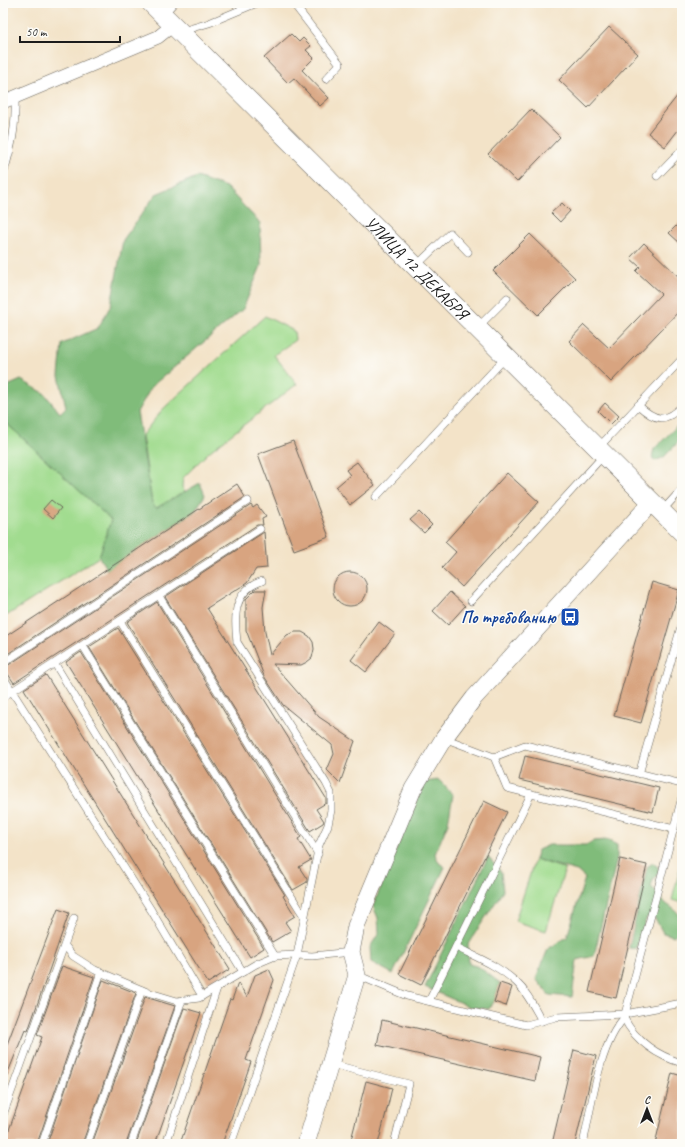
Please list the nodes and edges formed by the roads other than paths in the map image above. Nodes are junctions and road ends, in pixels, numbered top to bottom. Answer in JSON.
{"nodes":[{"id":1,"x":257,"y":3,"type":"edge"},
{"id":2,"x":292,"y":3,"type":"edge"},
{"id":3,"x":168,"y":16,"type":"edge"},
{"id":4,"x":326,"y":79,"type":"dead end"},
{"id":5,"x":15,"y":97,"type":"junction"},
{"id":6,"x":3,"y":102,"type":"edge"},
{"id":7,"x":682,"y":150,"type":"edge"},
{"id":8,"x":3,"y":175,"type":"edge"},
{"id":9,"x":657,"y":176,"type":"dead end"},
{"id":10,"x":468,"y":252,"type":"dead end"},
{"id":11,"x":414,"y":268,"type":"junction"},
{"id":12,"x":507,"y":298,"type":"dead end"},
{"id":13,"x":477,"y":328,"type":"junction"},
{"id":14,"x":506,"y":357,"type":"junction"},
{"id":15,"x":682,"y":359,"type":"edge"},
{"id":16,"x":638,"y":405,"type":"junction"},
{"id":17,"x":682,"y":406,"type":"edge"},
{"id":18,"x":601,"y":452,"type":"junction"},
{"id":19,"x":682,"y":489,"type":"edge"},
{"id":20,"x":376,"y":497,"type":"dead end"},
{"id":21,"x":248,"y":501,"type":"dead end"},
{"id":22,"x":656,"y":507,"type":"junction"},
{"id":23,"x":260,"y":529,"type":"dead end"},
{"id":24,"x":682,"y":532,"type":"edge"},
{"id":25,"x":262,"y":581,"type":"dead end"},
{"id":26,"x":159,"y":596,"type":"junction"},
{"id":27,"x":471,"y":601,"type":"dead end"},
{"id":28,"x":120,"y":621,"type":"junction"},
{"id":29,"x":682,"y":623,"type":"edge"},
{"id":30,"x":82,"y":646,"type":"junction"},
{"id":31,"x":3,"y":663,"type":"edge"},
{"id":32,"x":55,"y":664,"type":"junction"},
{"id":33,"x":3,"y":677,"type":"edge"},
{"id":34,"x":12,"y":691,"type":"junction"},
{"id":35,"x":3,"y":697,"type":"edge"},
{"id":36,"x":444,"y":738,"type":"junction"},
{"id":37,"x":494,"y":757,"type":"junction"},
{"id":38,"x":639,"y":774,"type":"junction"},
{"id":39,"x":682,"y":784,"type":"edge"},
{"id":40,"x":531,"y":794,"type":"junction"},
{"id":41,"x":682,"y":797,"type":"edge"},
{"id":42,"x":679,"y":817,"type":"edge"},
{"id":43,"x":674,"y":829,"type":"junction"},
{"id":44,"x":318,"y":854,"type":"junction"},
{"id":45,"x":74,"y":918,"type":"dead end"},
{"id":46,"x":305,"y":918,"type":"junction"},
{"id":47,"x":65,"y":946,"type":"junction"},
{"id":48,"x":456,"y":947,"type":"junction"},
{"id":49,"x":351,"y":952,"type":"junction"},
{"id":50,"x":297,"y":955,"type":"junction"},
{"id":51,"x":275,"y":956,"type":"junction"},
{"id":52,"x":101,"y":972,"type":"junction"},
{"id":53,"x":243,"y":972,"type":"junction"},
{"id":54,"x":357,"y":975,"type":"junction"},
{"id":55,"x":217,"y":988,"type":"junction"},
{"id":56,"x":142,"y":990,"type":"junction"},
{"id":57,"x":202,"y":996,"type":"junction"},
{"id":58,"x":182,"y":1000,"type":"junction"},
{"id":59,"x":429,"y":1001,"type":"junction"},
{"id":60,"x":682,"y":1004,"type":"edge"},
{"id":61,"x":625,"y":1016,"type":"junction"},
{"id":62,"x":542,"y":1021,"type":"junction"},
{"id":63,"x":682,"y":1063,"type":"edge"},
{"id":64,"x":331,"y":1064,"type":"junction"},
{"id":65,"x":3,"y":1115,"type":"edge"},
{"id":66,"x":42,"y":1144,"type":"edge"},
{"id":67,"x":87,"y":1144,"type":"edge"},
{"id":68,"x":131,"y":1144,"type":"edge"},
{"id":69,"x":166,"y":1144,"type":"edge"},
{"id":70,"x":231,"y":1144,"type":"edge"},
{"id":71,"x":306,"y":1144,"type":"edge"},
{"id":72,"x":394,"y":1144,"type":"edge"},
{"id":73,"x":583,"y":1144,"type":"edge"}],
"edges":[{"from":1,"to":3,"type":"lane"},
{"from":2,"to":4,"type":"lane"},
{"from":3,"to":5,"type":"street"},
{"from":3,"to":11,"type":"main road","name":"УЛИЦА 12 ДЕКАБРЯ"},
{"from":5,"to":6,"type":"street"},
{"from":5,"to":8,"type":"lane"},
{"from":7,"to":9,"type":"lane"},
{"from":10,"to":11,"type":"lane"},
{"from":11,"to":13,"type":"main road","name":"УЛИЦА 12 ДЕКАБРЯ"},
{"from":12,"to":13,"type":"lane"},
{"from":13,"to":14,"type":"main road","name":"УЛИЦА 12 ДЕКАБРЯ"},
{"from":14,"to":18,"type":"main road","name":"УЛИЦА 12 ДЕКАБРЯ"},
{"from":14,"to":20,"type":"lane"},
{"from":15,"to":16,"type":"lane"},
{"from":16,"to":17,"type":"lane"},
{"from":16,"to":18,"type":"lane"},
{"from":18,"to":22,"type":"main road","name":"УЛИЦА 12 ДЕКАБРЯ"},
{"from":18,"to":27,"type":"lane"},
{"from":19,"to":22,"type":"lane"},
{"from":21,"to":31,"type":"lane"},
{"from":22,"to":24,"type":"main road","name":"УЛИЦА 12 ДЕКАБРЯ"},
{"from":22,"to":36,"type":"street"},
{"from":23,"to":26,"type":"lane"},
{"from":25,"to":44,"type":"lane"},
{"from":26,"to":28,"type":"lane"},
{"from":26,"to":44,"type":"lane"},
{"from":28,"to":30,"type":"lane"},
{"from":28,"to":46,"type":"lane"},
{"from":29,"to":38,"type":"lane"},
{"from":30,"to":32,"type":"lane"},
{"from":30,"to":51,"type":"lane"},
{"from":32,"to":34,"type":"lane"},
{"from":32,"to":53,"type":"lane"},
{"from":33,"to":34,"type":"lane"},
{"from":34,"to":35,"type":"lane"},
{"from":34,"to":57,"type":"lane"},
{"from":36,"to":37,"type":"lane"},
{"from":36,"to":49,"type":"street"},
{"from":37,"to":38,"type":"lane"},
{"from":37,"to":40,"type":"lane"},
{"from":38,"to":39,"type":"lane"},
{"from":40,"to":43,"type":"lane"},
{"from":40,"to":48,"type":"lane"},
{"from":41,"to":42,"type":"lane"},
{"from":42,"to":43,"type":"lane"},
{"from":43,"to":61,"type":"lane"},
{"from":44,"to":46,"type":"lane"},
{"from":45,"to":47,"type":"lane"},
{"from":46,"to":50,"type":"lane"},
{"from":47,"to":52,"type":"lane"},
{"from":47,"to":65,"type":"lane"},
{"from":48,"to":59,"type":"lane"},
{"from":48,"to":62,"type":"lane"},
{"from":49,"to":50,"type":"lane"},
{"from":49,"to":54,"type":"street"},
{"from":50,"to":51,"type":"lane"},
{"from":50,"to":70,"type":"lane"},
{"from":51,"to":53,"type":"lane"},
{"from":52,"to":56,"type":"lane"},
{"from":52,"to":66,"type":"lane"},
{"from":53,"to":55,"type":"lane"},
{"from":54,"to":59,"type":"lane"},
{"from":54,"to":64,"type":"street"},
{"from":55,"to":57,"type":"lane"},
{"from":55,"to":69,"type":"lane"},
{"from":56,"to":58,"type":"lane"},
{"from":56,"to":67,"type":"lane"},
{"from":57,"to":58,"type":"lane"},
{"from":58,"to":68,"type":"lane"},
{"from":59,"to":62,"type":"lane"},
{"from":60,"to":61,"type":"lane"},
{"from":61,"to":62,"type":"lane"},
{"from":61,"to":63,"type":"lane"},
{"from":61,"to":73,"type":"lane"},
{"from":64,"to":71,"type":"street"},
{"from":64,"to":72,"type":"lane"}]}
